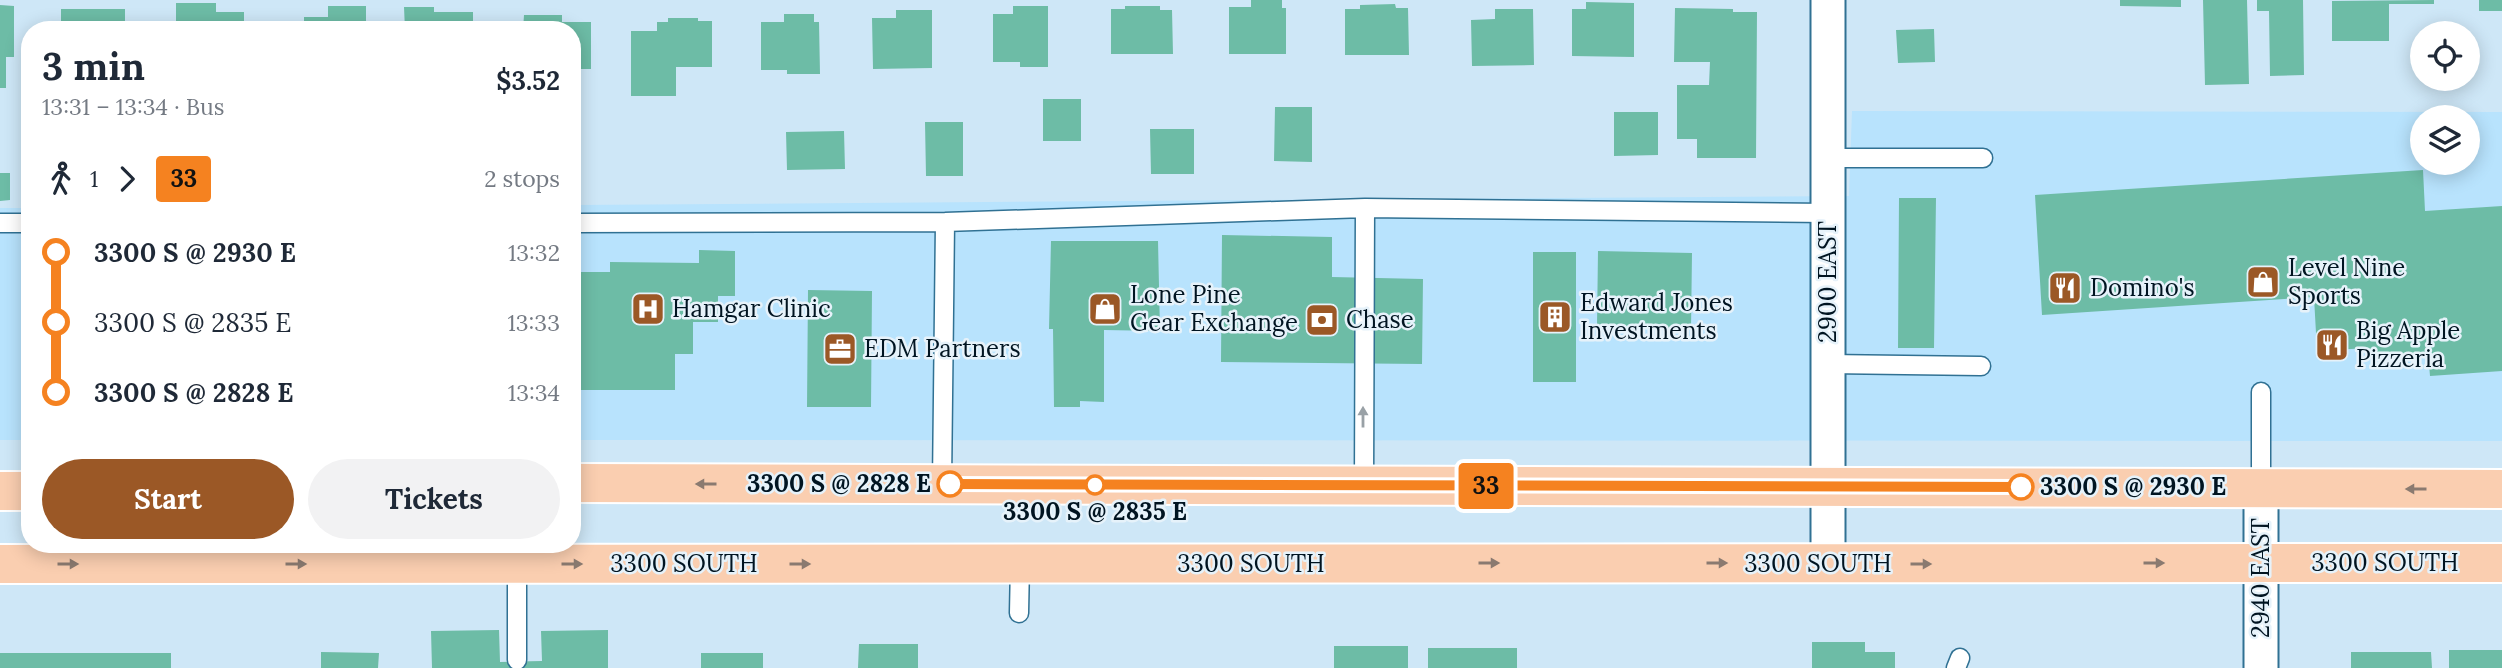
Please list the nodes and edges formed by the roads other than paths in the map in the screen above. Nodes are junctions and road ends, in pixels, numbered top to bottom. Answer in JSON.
{"nodes":[{"id":1,"x":1828,"y":0,"type":"edge"},
{"id":2,"x":1828,"y":158,"type":"junction"},
{"id":3,"x":1983,"y":158,"type":"dead end"},
{"id":4,"x":1365,"y":208,"type":"junction"},
{"id":5,"x":1828,"y":213,"type":"junction"},
{"id":6,"x":945,"y":222,"type":"junction"},
{"id":7,"x":0,"y":223,"type":"edge"},
{"id":8,"x":21,"y":223,"type":"edge"},
{"id":9,"x":581,"y":223,"type":"edge"},
{"id":10,"x":1828,"y":364,"type":"junction"},
{"id":11,"x":1981,"y":366,"type":"dead end"},
{"id":12,"x":2261,"y":392,"type":"dead end"},
{"id":13,"x":581,"y":483,"type":"edge"},
{"id":14,"x":942,"y":484,"type":"junction"},
{"id":15,"x":1364,"y":486,"type":"junction"},
{"id":16,"x":1828,"y":486,"type":"junction"},
{"id":17,"x":2261,"y":488,"type":"junction"},
{"id":18,"x":2502,"y":489,"type":"edge"},
{"id":19,"x":0,"y":491,"type":"edge"},
{"id":20,"x":21,"y":491,"type":"edge"},
{"id":21,"x":2260,"y":562,"type":"junction"},
{"id":22,"x":1828,"y":563,"type":"junction"},
{"id":23,"x":0,"y":564,"type":"edge"},
{"id":24,"x":517,"y":564,"type":"junction"},
{"id":25,"x":1020,"y":564,"type":"junction"},
{"id":26,"x":2502,"y":564,"type":"edge"},
{"id":27,"x":1019,"y":613,"type":"dead end"},
{"id":28,"x":517,"y":660,"type":"dead end"},
{"id":29,"x":2262,"y":668,"type":"edge"}],
"edges":[{"from":1,"to":2,"type":"street","name":"2900 EAST"},
{"from":2,"to":3,"type":"lane"},
{"from":2,"to":5,"type":"street","name":"2900 EAST"},
{"from":4,"to":5,"type":"lane"},
{"from":4,"to":6,"type":"lane"},
{"from":15,"to":4,"type":"lane","one_way":true},
{"from":5,"to":10,"type":"street","name":"2900 EAST"},
{"from":6,"to":9,"type":"lane"},
{"from":6,"to":14,"type":"lane"},
{"from":7,"to":8,"type":"lane"},
{"from":10,"to":11,"type":"lane"},
{"from":10,"to":16,"type":"street","name":"2900 EAST"},
{"from":12,"to":17,"type":"lane"},
{"from":14,"to":13,"type":"main road","one_way":true},
{"from":14,"to":15,"type":"main road"},
{"from":15,"to":16,"type":"main road"},
{"from":16,"to":17,"type":"main road"},
{"from":16,"to":22,"type":"street","name":"2900 EAST"},
{"from":18,"to":17,"type":"main road","one_way":true},
{"from":17,"to":21,"type":"street","name":"2940 EAST"},
{"from":19,"to":20,"type":"main road"},
{"from":22,"to":21,"type":"main road","name":"3300 SOUTH","one_way":true},
{"from":21,"to":26,"type":"main road","name":"3300 SOUTH"},
{"from":21,"to":29,"type":"street","name":"2940 EAST"},
{"from":25,"to":22,"type":"main road","name":"3300 SOUTH","one_way":true},
{"from":23,"to":24,"type":"main road","name":"3300 SOUTH","one_way":true},
{"from":24,"to":25,"type":"main road","name":"3300 SOUTH","one_way":true},
{"from":24,"to":28,"type":"lane"},
{"from":25,"to":27,"type":"lane"}]}
